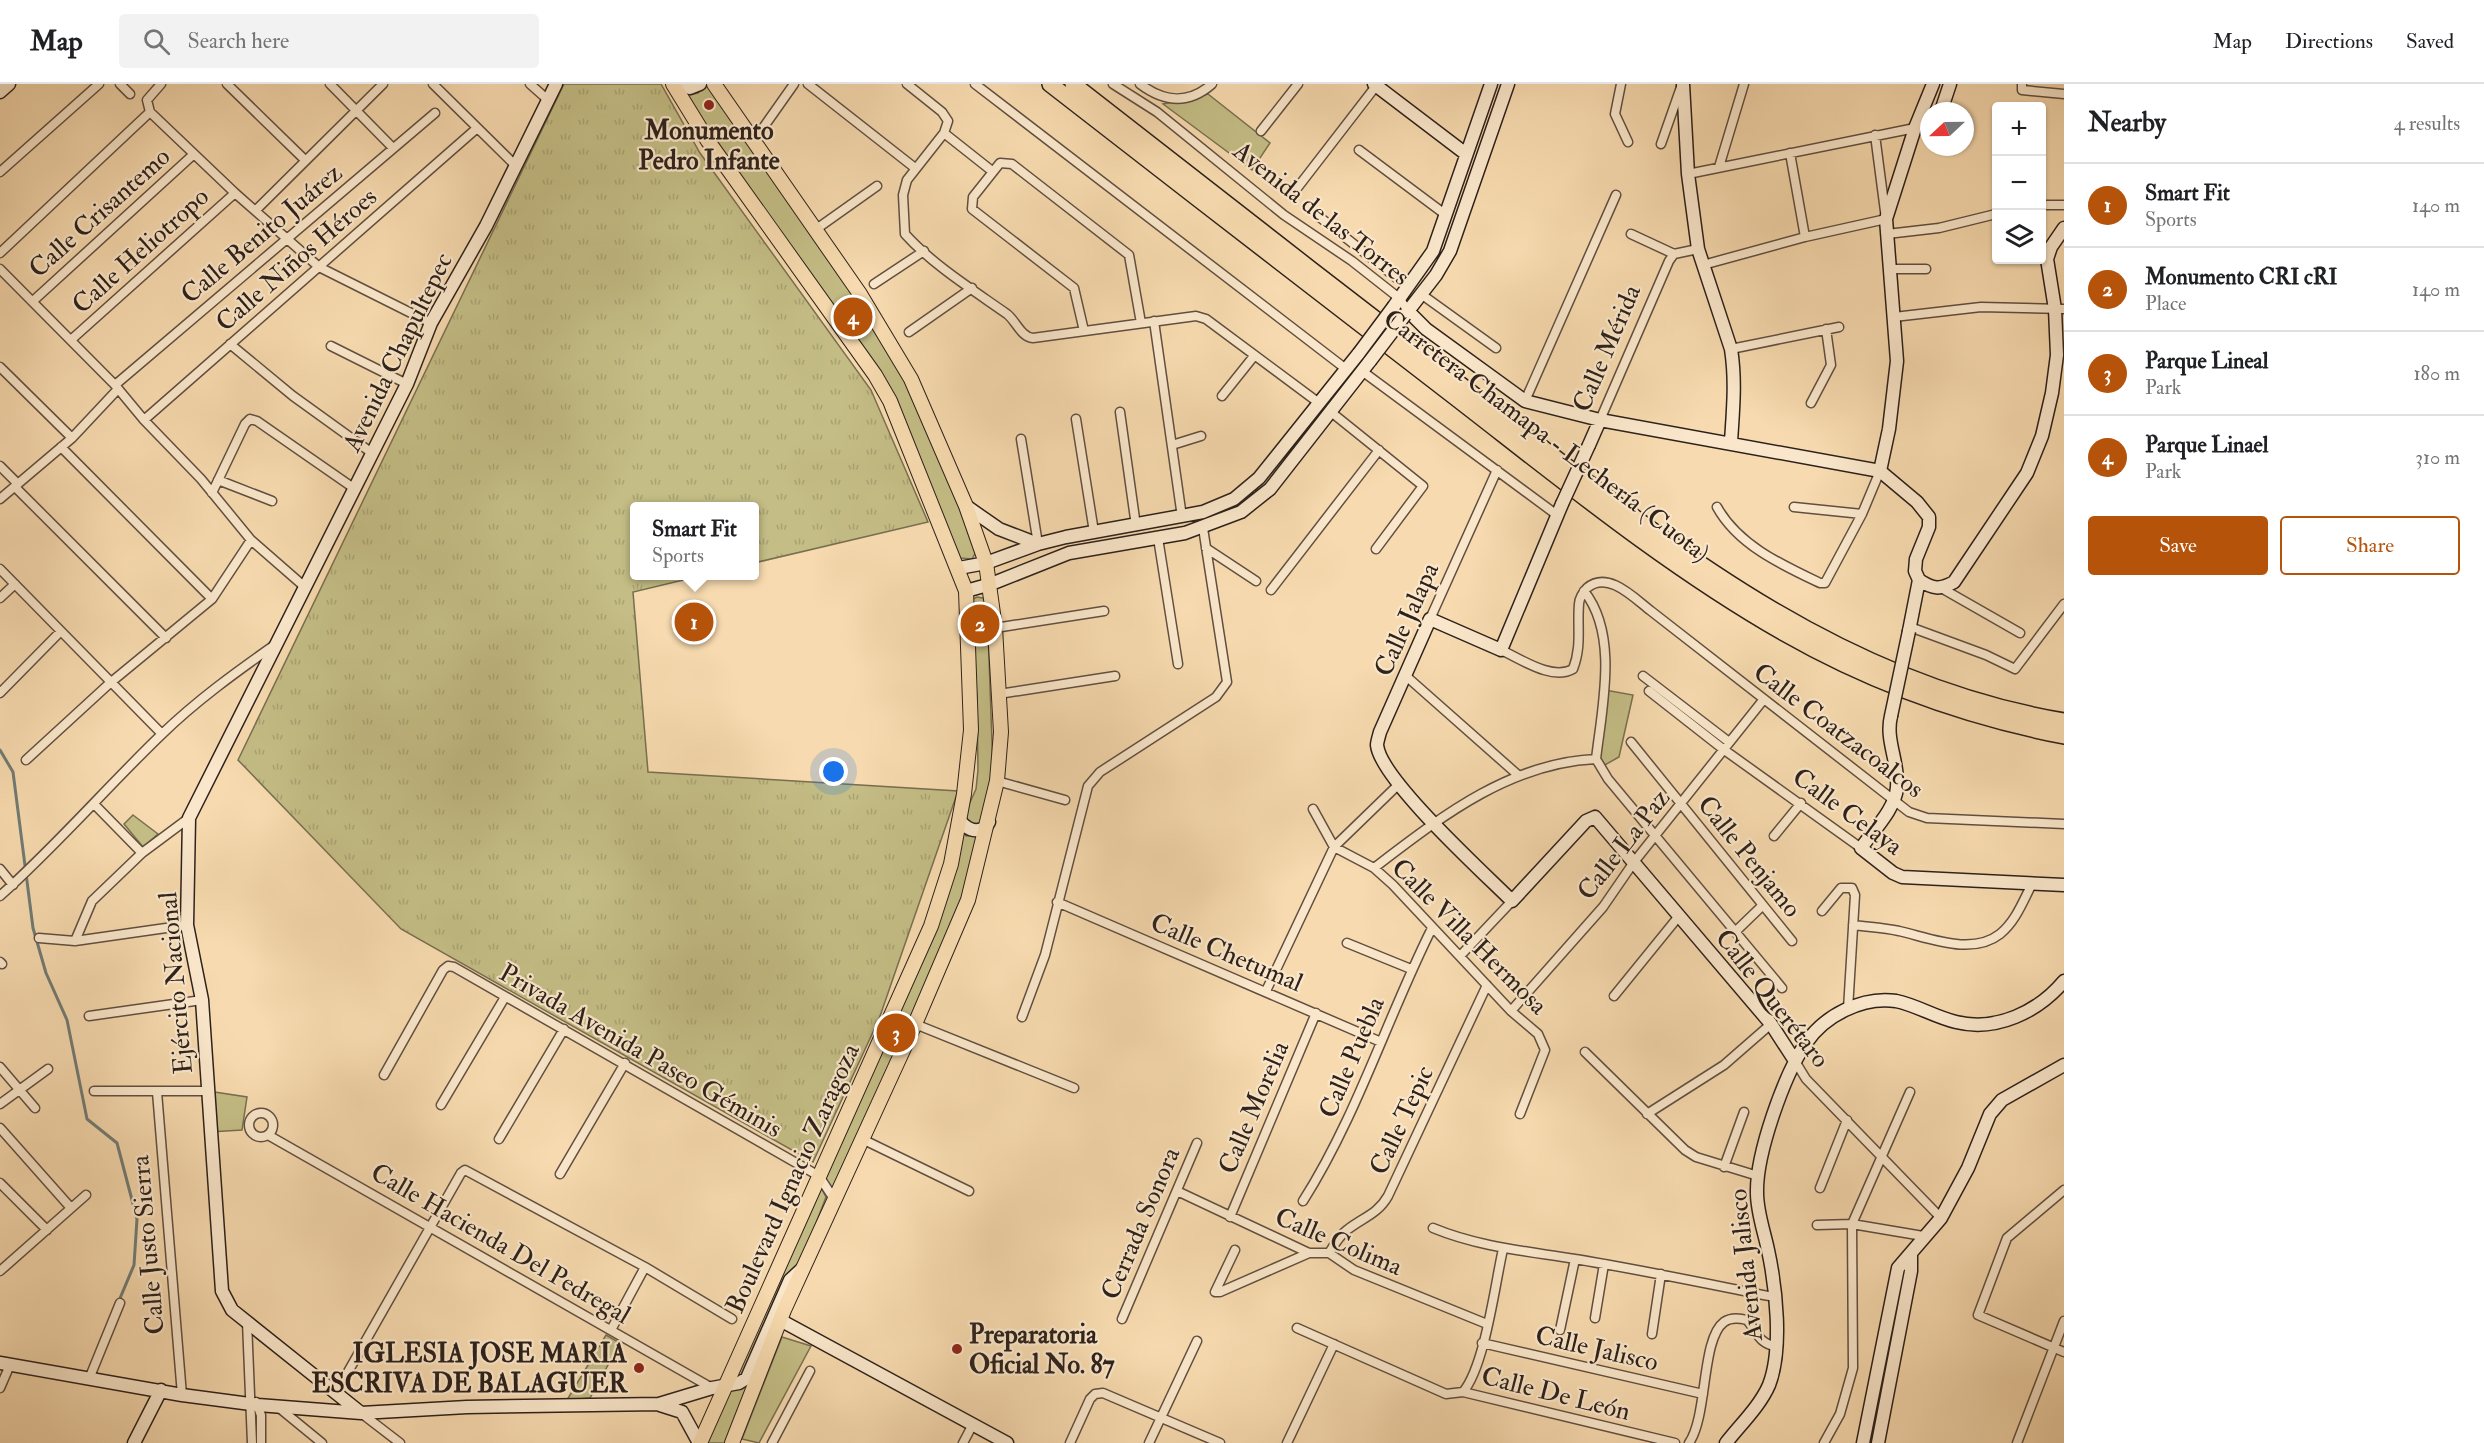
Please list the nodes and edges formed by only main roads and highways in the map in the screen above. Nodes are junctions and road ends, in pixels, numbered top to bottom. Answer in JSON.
{"nodes":[{"id":1,"x":673,"y":84,"type":"edge"},
{"id":2,"x":1050,"y":84,"type":"edge"},
{"id":3,"x":1073,"y":84,"type":"edge"},
{"id":4,"x":720,"y":87,"type":"edge"},
{"id":5,"x":2064,"y":721,"type":"edge"},
{"id":6,"x":2064,"y":736,"type":"edge"},
{"id":7,"x":700,"y":1443,"type":"edge"},
{"id":8,"x":732,"y":1443,"type":"edge"}],
"edges":[{"from":1,"to":7,"type":"main road","name":"Boulevard Ignacio Zaragoza"},
{"from":2,"to":6,"type":"highway","name":"Carretera Chamapa - Lechería (Cuota)"},
{"from":3,"to":5,"type":"highway","name":"Carretera Chamapa - Lechería (Cuota)"},
{"from":4,"to":8,"type":"main road","name":"Boulevard Ignacio Zaragoza"}]}
